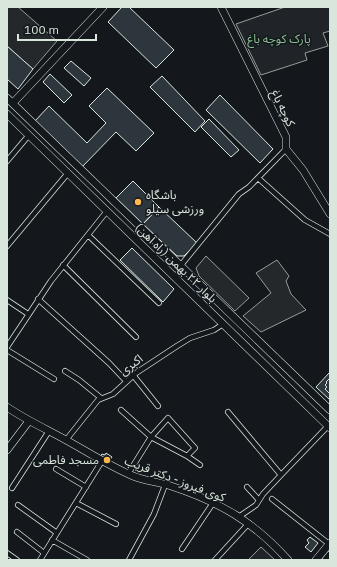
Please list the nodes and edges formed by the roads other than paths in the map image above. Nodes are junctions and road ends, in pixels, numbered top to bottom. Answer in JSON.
{"nodes":[{"id":1,"x":103,"y":7,"type":"edge"},
{"id":2,"x":221,"y":7,"type":"edge"},
{"id":3,"x":7,"y":98,"type":"edge"},
{"id":4,"x":13,"y":103,"type":"junction"},
{"id":5,"x":7,"y":114,"type":"edge"},
{"id":6,"x":29,"y":135,"type":"junction"},
{"id":7,"x":286,"y":149,"type":"junction"},
{"id":8,"x":7,"y":161,"type":"edge"},
{"id":9,"x":68,"y":173,"type":"junction"},
{"id":10,"x":258,"y":178,"type":"junction"},
{"id":11,"x":107,"y":211,"type":"junction"},
{"id":12,"x":330,"y":214,"type":"edge"},
{"id":13,"x":330,"y":234,"type":"edge"},
{"id":14,"x":88,"y":235,"type":"junction"},
{"id":15,"x":7,"y":246,"type":"edge"},
{"id":16,"x":63,"y":265,"type":"junction"},
{"id":17,"x":181,"y":265,"type":"junction"},
{"id":18,"x":175,"y":277,"type":"junction"},
{"id":19,"x":38,"y":299,"type":"junction"},
{"id":20,"x":7,"y":300,"type":"edge"},
{"id":21,"x":159,"y":303,"type":"dead end"},
{"id":22,"x":28,"y":314,"type":"junction"},
{"id":23,"x":223,"y":324,"type":"junction"},
{"id":24,"x":136,"y":337,"type":"dead end"},
{"id":25,"x":7,"y":347,"type":"edge"},
{"id":26,"x":7,"y":350,"type":"edge"},
{"id":27,"x":65,"y":371,"type":"dead end"},
{"id":28,"x":133,"y":375,"type":"junction"},
{"id":29,"x":54,"y":379,"type":"dead end"},
{"id":30,"x":126,"y":381,"type":"junction"},
{"id":31,"x":101,"y":398,"type":"junction"},
{"id":32,"x":158,"y":406,"type":"dead end"},
{"id":33,"x":7,"y":407,"type":"edge"},
{"id":34,"x":121,"y":410,"type":"dead end"},
{"id":35,"x":330,"y":410,"type":"edge"},
{"id":36,"x":228,"y":412,"type":"dead end"},
{"id":37,"x":29,"y":421,"type":"junction"},
{"id":38,"x":329,"y":427,"type":"edge"},
{"id":39,"x":49,"y":431,"type":"junction"},
{"id":40,"x":151,"y":437,"type":"junction"},
{"id":41,"x":66,"y":440,"type":"junction"},
{"id":42,"x":7,"y":450,"type":"edge"},
{"id":43,"x":187,"y":456,"type":"junction"},
{"id":44,"x":102,"y":461,"type":"junction"},
{"id":45,"x":200,"y":465,"type":"dead end"},
{"id":46,"x":56,"y":469,"type":"dead end"},
{"id":47,"x":128,"y":474,"type":"junction"},
{"id":48,"x":281,"y":475,"type":"junction"},
{"id":49,"x":165,"y":485,"type":"junction"},
{"id":50,"x":247,"y":486,"type":"dead end"},
{"id":51,"x":86,"y":487,"type":"junction"},
{"id":52,"x":12,"y":488,"type":"dead end"},
{"id":53,"x":272,"y":499,"type":"dead end"},
{"id":54,"x":259,"y":500,"type":"junction"},
{"id":55,"x":76,"y":503,"type":"junction"},
{"id":56,"x":214,"y":503,"type":"junction"},
{"id":57,"x":18,"y":505,"type":"dead end"},
{"id":58,"x":240,"y":516,"type":"junction"},
{"id":59,"x":249,"y":523,"type":"junction"},
{"id":60,"x":116,"y":524,"type":"dead end"},
{"id":61,"x":17,"y":532,"type":"dead end"},
{"id":62,"x":57,"y":533,"type":"junction"},
{"id":63,"x":52,"y":540,"type":"junction"},
{"id":64,"x":329,"y":544,"type":"edge"},
{"id":65,"x":182,"y":549,"type":"dead end"},
{"id":66,"x":44,"y":552,"type":"junction"},
{"id":67,"x":7,"y":554,"type":"edge"},
{"id":68,"x":330,"y":555,"type":"edge"},
{"id":69,"x":288,"y":559,"type":"edge"},
{"id":70,"x":17,"y":560,"type":"edge"},
{"id":71,"x":40,"y":560,"type":"edge"},
{"id":72,"x":87,"y":560,"type":"edge"},
{"id":73,"x":129,"y":560,"type":"edge"},
{"id":74,"x":215,"y":560,"type":"edge"},
{"id":75,"x":316,"y":560,"type":"edge"},
{"id":76,"x":326,"y":560,"type":"edge"}],
"edges":[{"from":1,"to":4,"type":"main road"},
{"from":2,"to":7,"type":"main road","name":"کوچه باغ"},
{"from":3,"to":4,"type":"main road","name":"بلوار ۲۲ بهمن (راه آهن)"},
{"from":4,"to":17,"type":"main road","name":"بلوار ۲۲ بهمن (راه آهن)"},
{"from":5,"to":6,"type":"main road","name":"بلوار ۲۲ بهمن (راه آهن)"},
{"from":6,"to":8,"type":"street"},
{"from":6,"to":9,"type":"main road","name":"بلوار ۲۲ بهمن (راه آهن)"},
{"from":7,"to":10,"type":"street"},
{"from":7,"to":12,"type":"main road","name":"کوچه باغ"},
{"from":9,"to":11,"type":"main road","name":"بلوار ۲۲ بهمن (راه آهن)"},
{"from":9,"to":15,"type":"street"},
{"from":10,"to":13,"type":"street"},
{"from":10,"to":17,"type":"street"},
{"from":11,"to":14,"type":"street"},
{"from":11,"to":18,"type":"main road","name":"بلوار ۲۲ بهمن (راه آهن)"},
{"from":14,"to":16,"type":"street"},
{"from":14,"to":21,"type":"street"},
{"from":16,"to":19,"type":"street"},
{"from":16,"to":24,"type":"street"},
{"from":17,"to":18,"type":"street"},
{"from":17,"to":35,"type":"main road","name":"بلوار ۲۲ بهمن (راه آهن)"},
{"from":18,"to":23,"type":"main road","name":"بلوار ۲۲ بهمن (راه آهن)"},
{"from":19,"to":22,"type":"street"},
{"from":19,"to":30,"type":"street"},
{"from":20,"to":22,"type":"street"},
{"from":22,"to":25,"type":"street"},
{"from":23,"to":28,"type":"street","name":"اکبری"},
{"from":23,"to":38,"type":"main road","name":"بلوار ۲۲ بهمن (راه آهن)"},
{"from":26,"to":29,"type":"street"},
{"from":27,"to":31,"type":"street"},
{"from":28,"to":30,"type":"street","name":"اکبری"},
{"from":28,"to":32,"type":"street"},
{"from":30,"to":31,"type":"street","name":"اکبری"},
{"from":31,"to":41,"type":"street","name":"اکبری"},
{"from":33,"to":37,"type":"main road","name":"کوی فیروز - دکتر قریب"},
{"from":34,"to":40,"type":"street"},
{"from":36,"to":48,"type":"street"},
{"from":37,"to":39,"type":"main road","name":"کوی فیروز - دکتر قریب"},
{"from":37,"to":42,"type":"main road"},
{"from":38,"to":48,"type":"street"},
{"from":39,"to":41,"type":"main road","name":"کوی فیروز - دکتر قریب"},
{"from":39,"to":52,"type":"street"},
{"from":40,"to":43,"type":"street"},
{"from":40,"to":43,"type":"street"},
{"from":40,"to":47,"type":"street"},
{"from":41,"to":44,"type":"main road","name":"کوی فیروز - دکتر قریب"},
{"from":43,"to":45,"type":"street"},
{"from":44,"to":47,"type":"main road","name":"کوی فیروز - دکتر قریب"},
{"from":44,"to":51,"type":"street"},
{"from":46,"to":51,"type":"street"},
{"from":47,"to":49,"type":"main road","name":"کوی فیروز - دکتر قریب"},
{"from":48,"to":54,"type":"street"},
{"from":49,"to":56,"type":"main road","name":"کوی فیروز - دکتر قریب"},
{"from":49,"to":73,"type":"street"},
{"from":50,"to":54,"type":"street"},
{"from":51,"to":55,"type":"street"},
{"from":53,"to":64,"type":"street"},
{"from":54,"to":58,"type":"street"},
{"from":55,"to":60,"type":"street"},
{"from":55,"to":62,"type":"street"},
{"from":56,"to":58,"type":"main road","name":"کوی فیروز - دکتر قریب"},
{"from":56,"to":65,"type":"street"},
{"from":57,"to":62,"type":"street"},
{"from":58,"to":59,"type":"main road","name":"کوی فیروز - دکتر قریب"},
{"from":59,"to":69,"type":"main road","name":"کوی فیروز - دکتر قریب"},
{"from":59,"to":74,"type":"street"},
{"from":61,"to":66,"type":"street"},
{"from":62,"to":63,"type":"street"},
{"from":63,"to":66,"type":"street"},
{"from":63,"to":72,"type":"street"},
{"from":64,"to":75,"type":"main road"},
{"from":66,"to":71,"type":"street"},
{"from":67,"to":70,"type":"street"},
{"from":68,"to":76,"type":"main road"}]}
